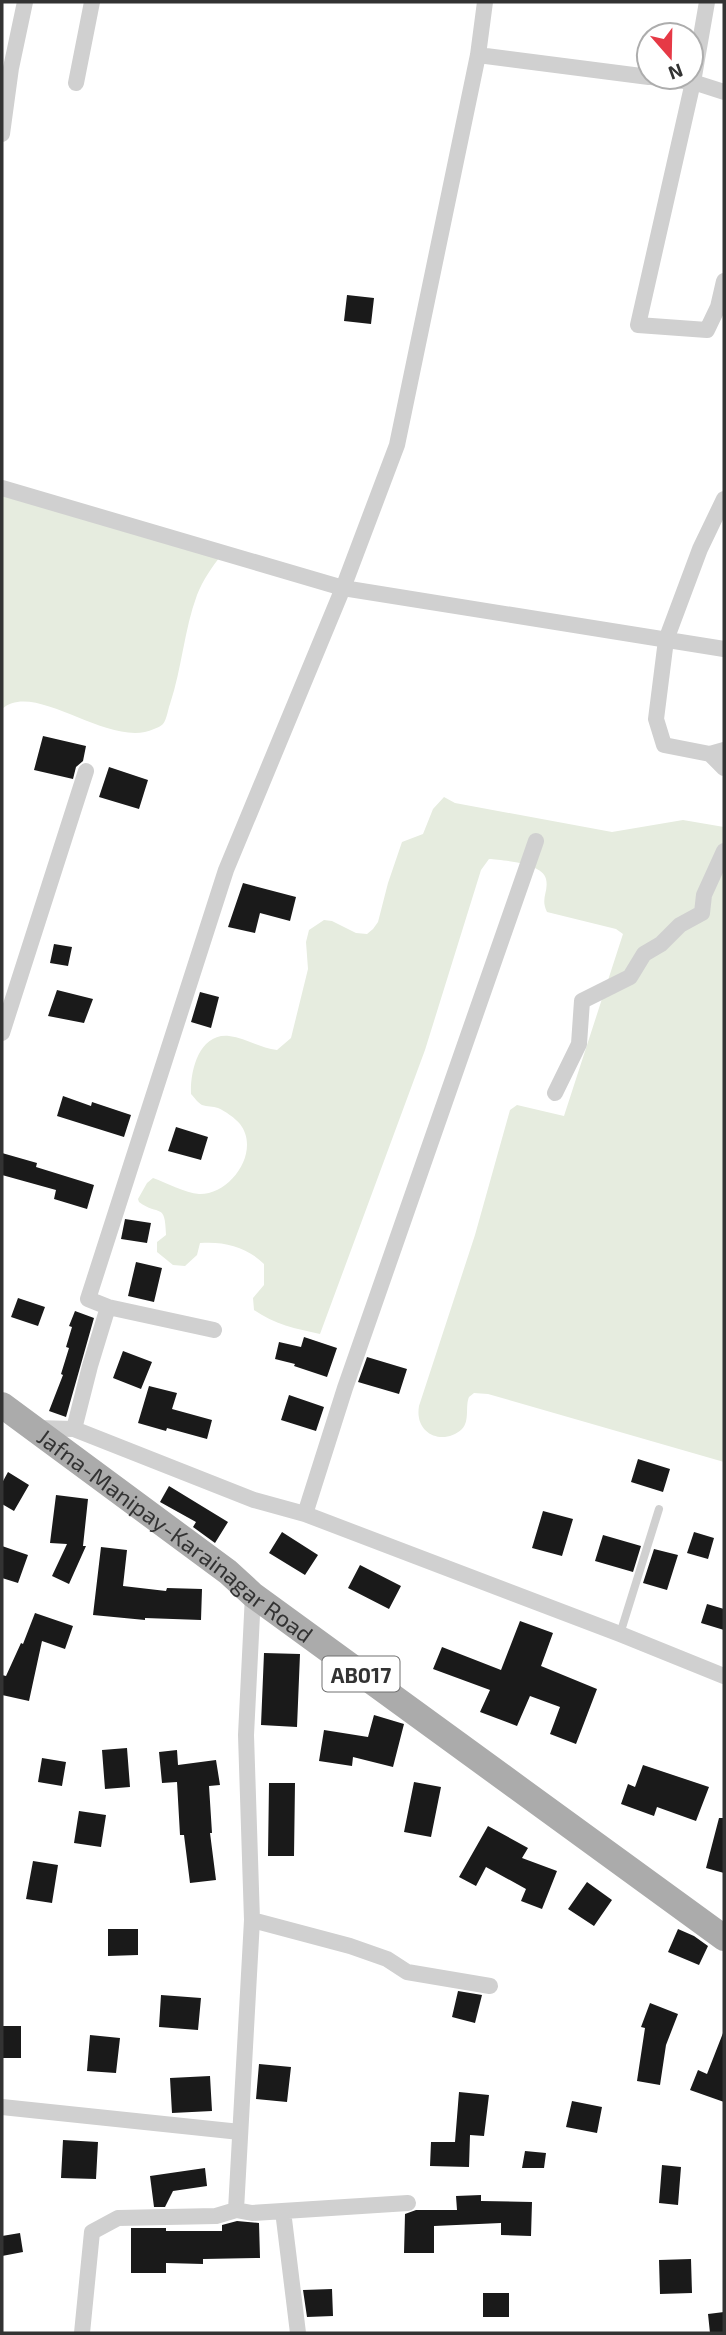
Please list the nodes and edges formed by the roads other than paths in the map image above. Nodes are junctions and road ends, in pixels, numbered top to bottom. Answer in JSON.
{"nodes":[{"id":1,"x":25,"y":2,"type":"edge"},
{"id":2,"x":92,"y":2,"type":"edge"},
{"id":3,"x":485,"y":2,"type":"edge"},
{"id":4,"x":707,"y":2,"type":"edge"},
{"id":5,"x":704,"y":21,"type":"edge"},
{"id":6,"x":478,"y":55,"type":"junction"},
{"id":7,"x":635,"y":75,"type":"edge"},
{"id":8,"x":76,"y":83,"type":"dead end"},
{"id":9,"x":705,"y":86,"type":"edge"},
{"id":10,"x":691,"y":91,"type":"edge"},
{"id":11,"x":724,"y":92,"type":"edge"},
{"id":12,"x":2,"y":134,"type":"edge"},
{"id":13,"x":724,"y":281,"type":"edge"},
{"id":14,"x":2,"y":488,"type":"edge"},
{"id":15,"x":724,"y":499,"type":"edge"},
{"id":16,"x":343,"y":588,"type":"junction"},
{"id":17,"x":666,"y":640,"type":"junction"},
{"id":18,"x":724,"y":649,"type":"edge"},
{"id":19,"x":717,"y":752,"type":"edge"},
{"id":20,"x":724,"y":768,"type":"edge"},
{"id":21,"x":86,"y":771,"type":"dead end"},
{"id":22,"x":536,"y":841,"type":"dead end"},
{"id":23,"x":724,"y":851,"type":"edge"},
{"id":24,"x":2,"y":1033,"type":"edge"},
{"id":25,"x":555,"y":1093,"type":"dead end"},
{"id":26,"x":108,"y":1307,"type":"junction"},
{"id":27,"x":214,"y":1329,"type":"dead end"},
{"id":28,"x":2,"y":1405,"type":"edge"},
{"id":29,"x":36,"y":1428,"type":"junction"},
{"id":30,"x":74,"y":1429,"type":"junction"},
{"id":31,"x":659,"y":1509,"type":"dead end"},
{"id":32,"x":305,"y":1514,"type":"junction"},
{"id":33,"x":253,"y":1595,"type":"junction"},
{"id":34,"x":620,"y":1634,"type":"junction"},
{"id":35,"x":724,"y":1676,"type":"edge"},
{"id":36,"x":252,"y":1920,"type":"junction"},
{"id":37,"x":724,"y":1938,"type":"edge"},
{"id":38,"x":490,"y":1986,"type":"dead end"},
{"id":39,"x":2,"y":2107,"type":"edge"},
{"id":40,"x":240,"y":2132,"type":"junction"},
{"id":41,"x":408,"y":2203,"type":"dead end"},
{"id":42,"x":236,"y":2210,"type":"junction"},
{"id":43,"x":283,"y":2211,"type":"junction"},
{"id":44,"x":82,"y":2333,"type":"edge"},
{"id":45,"x":298,"y":2333,"type":"edge"}],
"edges":[{"from":1,"to":12,"type":"street"},
{"from":2,"to":8,"type":"street"},
{"from":3,"to":6,"type":"street"},
{"from":4,"to":5,"type":"street"},
{"from":6,"to":7,"type":"street"},
{"from":6,"to":16,"type":"street"},
{"from":9,"to":11,"type":"street"},
{"from":10,"to":13,"type":"street"},
{"from":14,"to":16,"type":"street"},
{"from":15,"to":17,"type":"street"},
{"from":16,"to":17,"type":"street"},
{"from":16,"to":26,"type":"street"},
{"from":17,"to":18,"type":"street"},
{"from":17,"to":19,"type":"street"},
{"from":19,"to":20,"type":"street"},
{"from":21,"to":24,"type":"street"},
{"from":22,"to":32,"type":"street"},
{"from":23,"to":25,"type":"street"},
{"from":26,"to":27,"type":"street"},
{"from":26,"to":30,"type":"street"},
{"from":28,"to":29,"type":"main road","name":"Jafna-Manipay-Karainagar Road","number":"AB017"},
{"from":29,"to":30,"type":"street"},
{"from":29,"to":33,"type":"main road","name":"Jafna-Manipay-Karainagar Road","number":"AB017"},
{"from":30,"to":32,"type":"street"},
{"from":31,"to":34,"type":"lane"},
{"from":32,"to":34,"type":"street"},
{"from":33,"to":36,"type":"street"},
{"from":33,"to":37,"type":"main road","name":"Jafna-Manipay-Karainagar Road","number":"AB017"},
{"from":34,"to":35,"type":"street"},
{"from":36,"to":38,"type":"street"},
{"from":36,"to":40,"type":"street"},
{"from":39,"to":40,"type":"street"},
{"from":40,"to":42,"type":"street"},
{"from":41,"to":43,"type":"street"},
{"from":42,"to":43,"type":"street"},
{"from":42,"to":44,"type":"street"},
{"from":43,"to":45,"type":"street"}]}
